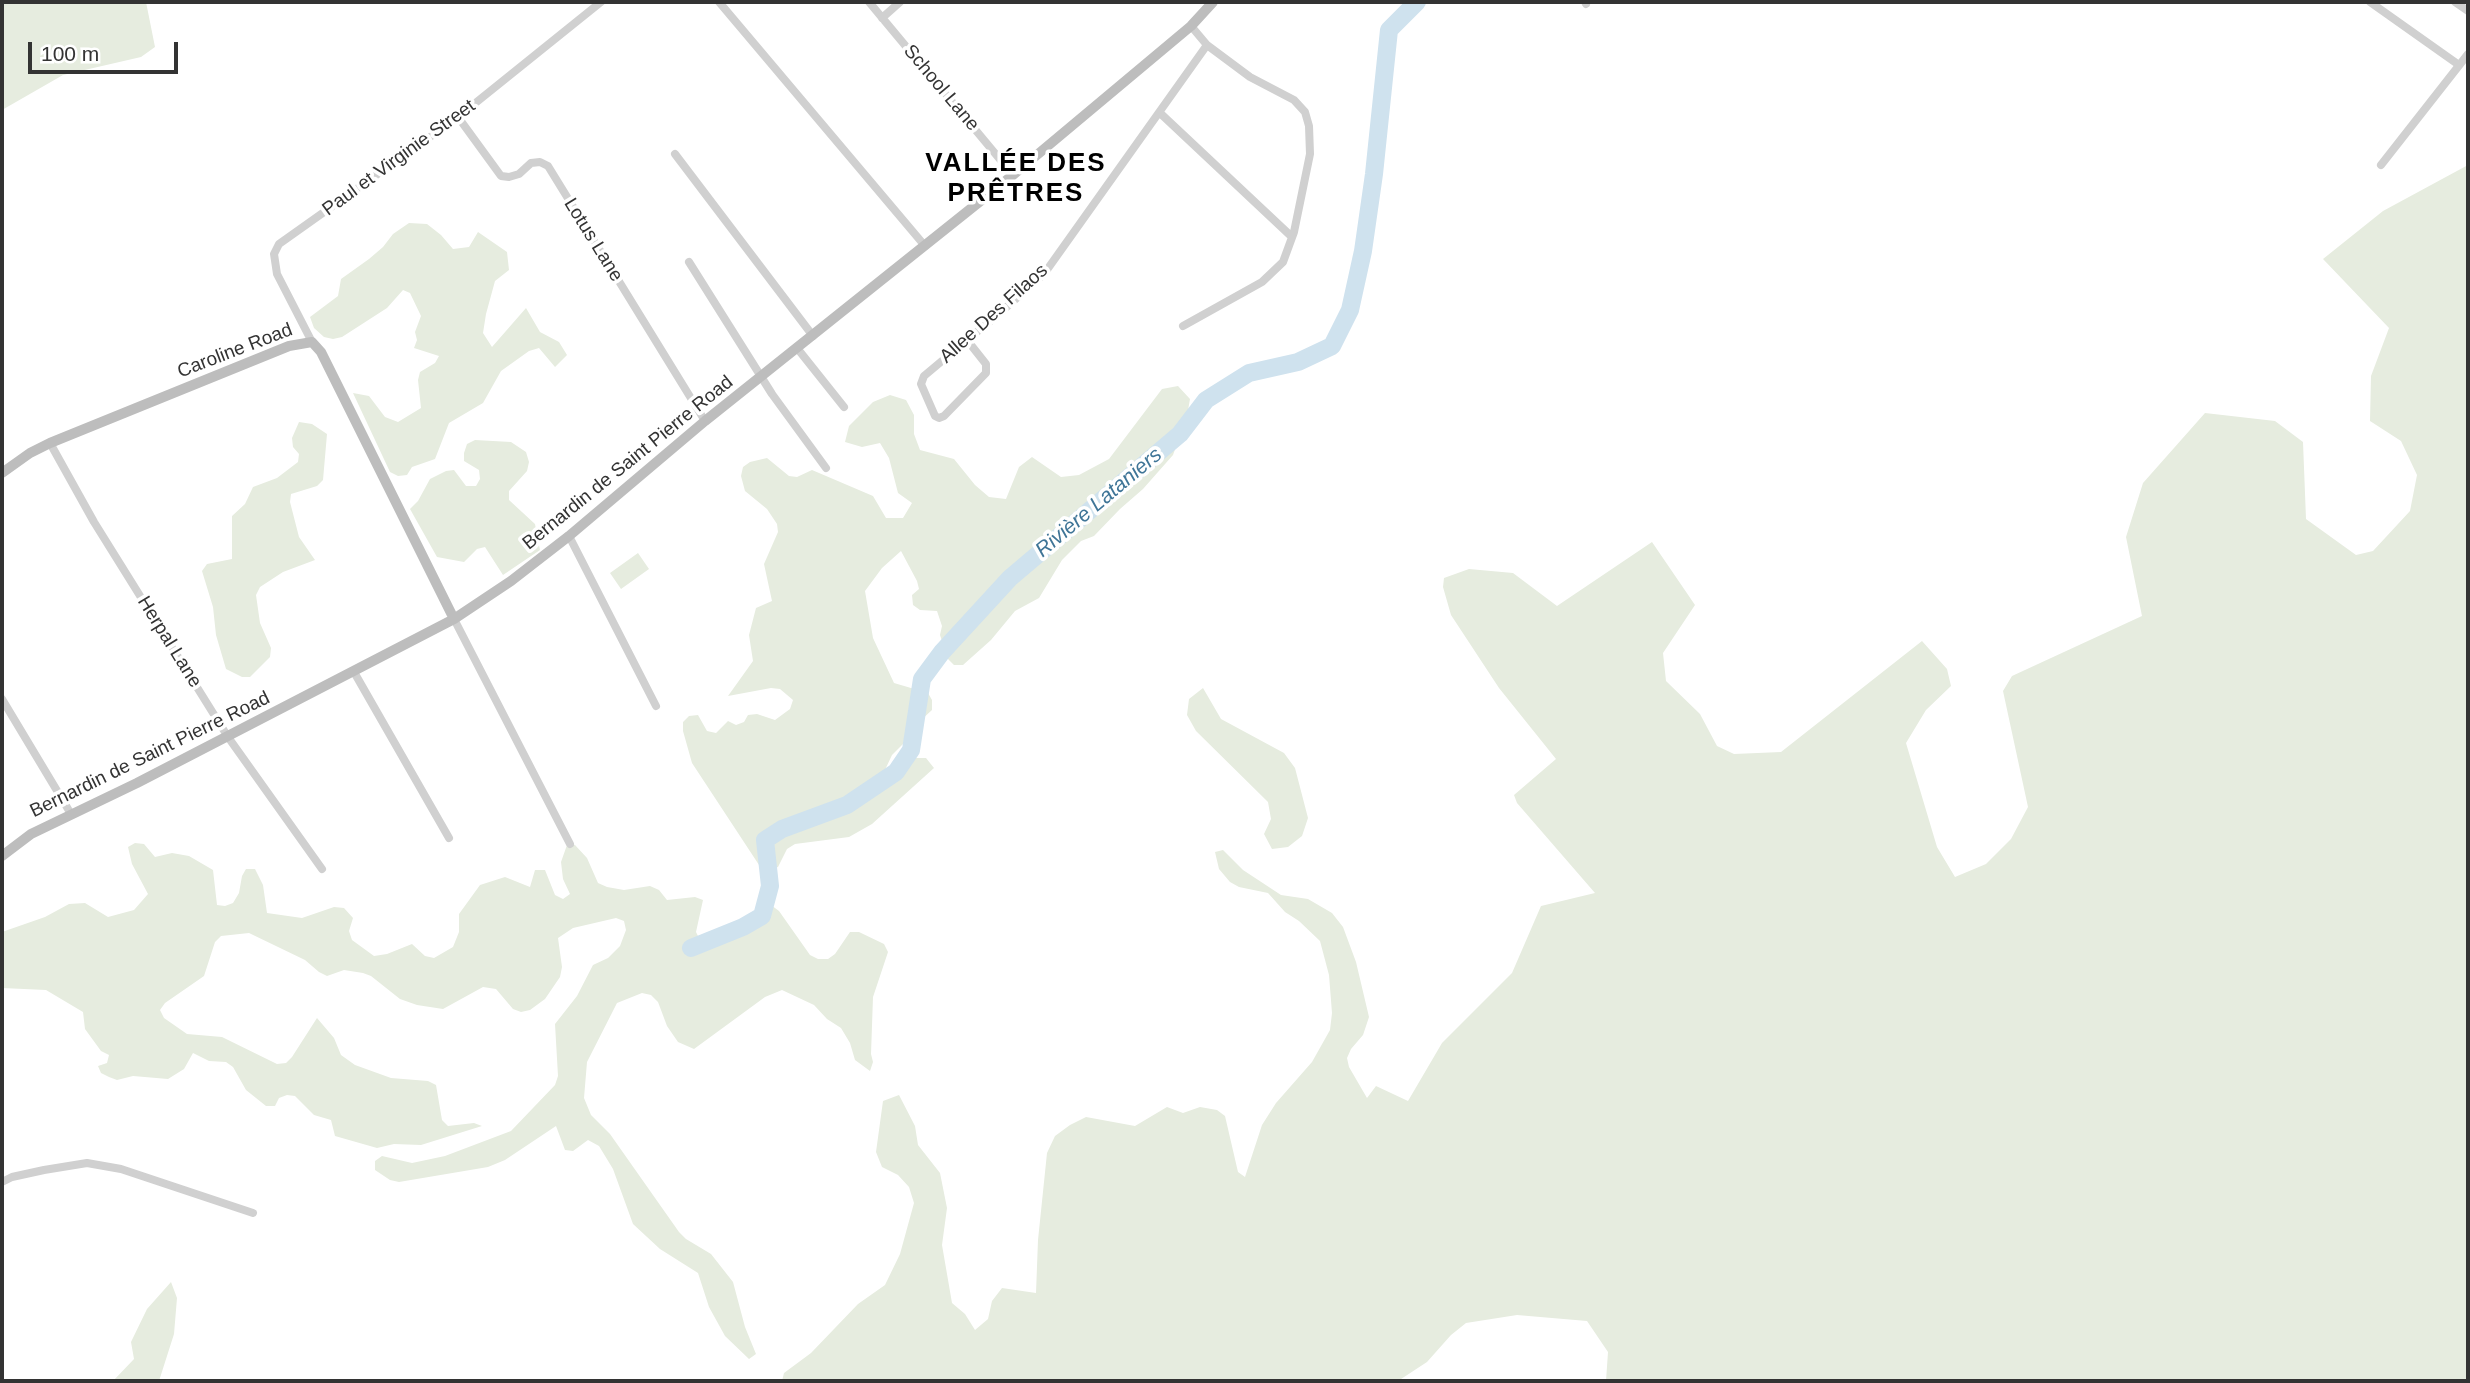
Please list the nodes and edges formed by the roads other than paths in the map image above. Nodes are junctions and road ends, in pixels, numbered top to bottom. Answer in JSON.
{"nodes":[{"id":1,"x":601,"y":2,"type":"edge"},
{"id":2,"x":719,"y":2,"type":"edge"},
{"id":3,"x":869,"y":2,"type":"edge"},
{"id":4,"x":900,"y":2,"type":"edge"},
{"id":5,"x":1213,"y":2,"type":"edge"},
{"id":6,"x":2370,"y":2,"type":"edge"},
{"id":7,"x":2455,"y":2,"type":"edge"},
{"id":8,"x":2468,"y":11,"type":"edge"},
{"id":9,"x":882,"y":18,"type":"junction"},
{"id":10,"x":1191,"y":26,"type":"junction"},
{"id":11,"x":1207,"y":45,"type":"junction"},
{"id":12,"x":2468,"y":54,"type":"edge"},
{"id":13,"x":2459,"y":65,"type":"junction"},
{"id":14,"x":1160,"y":113,"type":"junction"},
{"id":15,"x":458,"y":117,"type":"junction"},
{"id":16,"x":675,"y":154,"type":"dead end"},
{"id":17,"x":2381,"y":165,"type":"dead end"},
{"id":18,"x":1013,"y":175,"type":"junction"},
{"id":19,"x":1292,"y":237,"type":"junction"},
{"id":20,"x":925,"y":246,"type":"junction"},
{"id":21,"x":688,"y":262,"type":"dead end"},
{"id":22,"x":1183,"y":326,"type":"dead end"},
{"id":23,"x":813,"y":336,"type":"junction"},
{"id":24,"x":967,"y":340,"type":"junction"},
{"id":25,"x":312,"y":342,"type":"junction"},
{"id":26,"x":797,"y":348,"type":"junction"},
{"id":27,"x":762,"y":376,"type":"junction"},
{"id":28,"x":845,"y":407,"type":"dead end"},
{"id":29,"x":705,"y":421,"type":"junction"},
{"id":30,"x":50,"y":443,"type":"junction"},
{"id":31,"x":826,"y":468,"type":"dead end"},
{"id":32,"x":2,"y":473,"type":"edge"},
{"id":33,"x":569,"y":536,"type":"junction"},
{"id":34,"x":454,"y":620,"type":"junction"},
{"id":35,"x":354,"y":672,"type":"junction"},
{"id":36,"x":2,"y":699,"type":"edge"},
{"id":37,"x":656,"y":706,"type":"dead end"},
{"id":38,"x":228,"y":737,"type":"junction"},
{"id":39,"x":72,"y":814,"type":"junction"},
{"id":40,"x":449,"y":838,"type":"dead end"},
{"id":41,"x":569,"y":844,"type":"dead end"},
{"id":42,"x":2,"y":856,"type":"edge"},
{"id":43,"x":321,"y":869,"type":"dead end"},
{"id":44,"x":2,"y":1182,"type":"edge"},
{"id":45,"x":253,"y":1213,"type":"dead end"}],
"edges":[{"from":1,"to":15,"type":"street","name":"Paul et Virginie Street"},
{"from":2,"to":20,"type":"street"},
{"from":3,"to":9,"type":"street","name":"School Lane"},
{"from":4,"to":9,"type":"street"},
{"from":5,"to":10,"type":"main road","name":"Bernardin de Saint Pierre Road"},
{"from":6,"to":13,"type":"street"},
{"from":7,"to":8,"type":"street"},
{"from":9,"to":18,"type":"street","name":"School Lane"},
{"from":10,"to":11,"type":"street"},
{"from":10,"to":18,"type":"main road","name":"Bernardin de Saint Pierre Road"},
{"from":11,"to":14,"type":"street","name":"Allee Des Filaos"},
{"from":11,"to":19,"type":"street"},
{"from":12,"to":13,"type":"street"},
{"from":13,"to":17,"type":"street"},
{"from":14,"to":19,"type":"street"},
{"from":14,"to":24,"type":"street","name":"Allee Des Filaos"},
{"from":15,"to":25,"type":"street","name":"Paul et Virginie Street"},
{"from":15,"to":29,"type":"street","name":"Lotus Lane"},
{"from":16,"to":23,"type":"street"},
{"from":18,"to":20,"type":"main road","name":"Bernardin de Saint Pierre Road"},
{"from":19,"to":22,"type":"street"},
{"from":20,"to":23,"type":"main road","name":"Bernardin de Saint Pierre Road"},
{"from":21,"to":27,"type":"street"},
{"from":23,"to":26,"type":"main road","name":"Bernardin de Saint Pierre Road"},
{"from":24,"to":24,"type":"street","name":"Allee Des Filaos"},
{"from":25,"to":30,"type":"main road","name":"Caroline Road"},
{"from":25,"to":34,"type":"main road","name":"Caroline Road"},
{"from":26,"to":27,"type":"main road","name":"Bernardin de Saint Pierre Road"},
{"from":26,"to":28,"type":"street"},
{"from":27,"to":29,"type":"main road","name":"Bernardin de Saint Pierre Road"},
{"from":27,"to":31,"type":"street"},
{"from":29,"to":33,"type":"main road","name":"Bernardin de Saint Pierre Road"},
{"from":30,"to":32,"type":"main road","name":"Caroline Road"},
{"from":30,"to":38,"type":"street","name":"Herpal Lane"},
{"from":33,"to":34,"type":"main road","name":"Bernardin de Saint Pierre Road"},
{"from":33,"to":37,"type":"street"},
{"from":34,"to":35,"type":"main road","name":"Bernardin de Saint Pierre Road"},
{"from":34,"to":41,"type":"street"},
{"from":35,"to":38,"type":"main road","name":"Bernardin de Saint Pierre Road"},
{"from":35,"to":40,"type":"street"},
{"from":36,"to":39,"type":"street"},
{"from":38,"to":39,"type":"main road","name":"Bernardin de Saint Pierre Road"},
{"from":38,"to":43,"type":"street","name":"Herpal Lane"},
{"from":39,"to":42,"type":"main road","name":"Bernardin de Saint Pierre Road"},
{"from":44,"to":45,"type":"street"}]}
